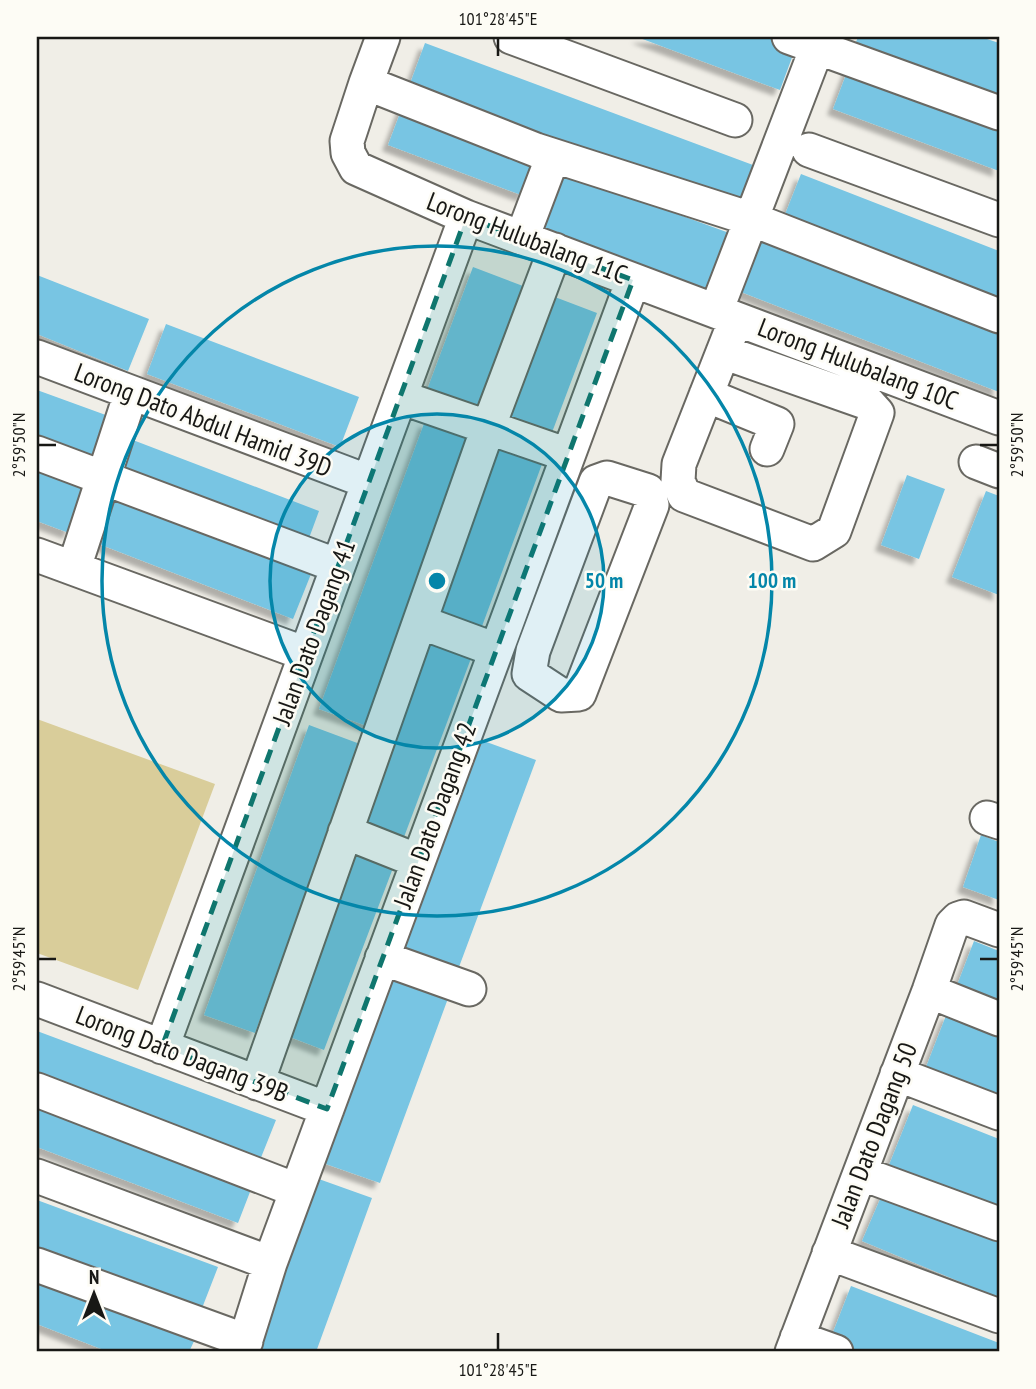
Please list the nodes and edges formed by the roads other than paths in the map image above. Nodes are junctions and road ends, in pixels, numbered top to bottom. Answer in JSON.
{"nodes":[{"id":1,"x":383,"y":37,"type":"edge"},
{"id":2,"x":511,"y":37,"type":"edge"},
{"id":3,"x":809,"y":40,"type":"edge"},
{"id":4,"x":366,"y":83,"type":"junction"},
{"id":5,"x":999,"y":113,"type":"edge"},
{"id":6,"x":734,"y":120,"type":"dead end"},
{"id":7,"x":809,"y":150,"type":"dead end"},
{"id":8,"x":553,"y":156,"type":"junction"},
{"id":9,"x":466,"y":217,"type":"junction"},
{"id":10,"x":751,"y":219,"type":"junction"},
{"id":11,"x":999,"y":220,"type":"edge"},
{"id":12,"x":522,"y":238,"type":"junction"},
{"id":13,"x":555,"y":250,"type":"junction"},
{"id":14,"x":633,"y":280,"type":"junction"},
{"id":15,"x":726,"y":315,"type":"junction"},
{"id":16,"x":999,"y":316,"type":"edge"},
{"id":17,"x":723,"y":352,"type":"junction"},
{"id":18,"x":37,"y":357,"type":"edge"},
{"id":19,"x":131,"y":393,"type":"junction"},
{"id":20,"x":706,"y":396,"type":"junction"},
{"id":21,"x":400,"y":397,"type":"junction"},
{"id":22,"x":999,"y":418,"type":"edge"},
{"id":23,"x":488,"y":428,"type":"junction"},
{"id":24,"x":767,"y":449,"type":"dead end"},
{"id":25,"x":37,"y":453,"type":"edge"},
{"id":26,"x":568,"y":455,"type":"junction"},
{"id":27,"x":103,"y":479,"type":"junction"},
{"id":28,"x":369,"y":482,"type":"junction"},
{"id":29,"x":37,"y":555,"type":"edge"},
{"id":30,"x":338,"y":566,"type":"junction"},
{"id":31,"x":74,"y":568,"type":"junction"},
{"id":32,"x":420,"y":622,"type":"junction"},
{"id":33,"x":306,"y":654,"type":"junction"},
{"id":34,"x":495,"y":654,"type":"junction"},
{"id":35,"x":529,"y":674,"type":"junction"},
{"id":36,"x":345,"y":832,"type":"junction"},
{"id":37,"x":418,"y":861,"type":"junction"},
{"id":38,"x":999,"y":930,"type":"edge"},
{"id":39,"x":382,"y":958,"type":"junction"},
{"id":40,"x":469,"y":989,"type":"dead end"},
{"id":41,"x":929,"y":991,"type":"junction"},
{"id":42,"x":37,"y":999,"type":"edge"},
{"id":43,"x":999,"y":1018,"type":"edge"},
{"id":44,"x":162,"y":1046,"type":"junction"},
{"id":45,"x":897,"y":1074,"type":"junction"},
{"id":46,"x":257,"y":1083,"type":"junction"},
{"id":47,"x":37,"y":1090,"type":"edge"},
{"id":48,"x":327,"y":1109,"type":"junction"},
{"id":49,"x":999,"y":1113,"type":"edge"},
{"id":50,"x":860,"y":1173,"type":"junction"},
{"id":51,"x":37,"y":1176,"type":"edge"},
{"id":52,"x":296,"y":1191,"type":"junction"},
{"id":53,"x":999,"y":1224,"type":"edge"},
{"id":54,"x":829,"y":1253,"type":"junction"},
{"id":55,"x":270,"y":1263,"type":"junction"},
{"id":56,"x":37,"y":1265,"type":"edge"},
{"id":57,"x":999,"y":1316,"type":"edge"},
{"id":58,"x":794,"y":1345,"type":"edge"},
{"id":59,"x":244,"y":1347,"type":"edge"},
{"id":60,"x":836,"y":1352,"type":"edge"}],
"edges":[{"from":1,"to":4,"type":"street"},
{"from":2,"to":6,"type":"street"},
{"from":3,"to":5,"type":"street"},
{"from":3,"to":10,"type":"street"},
{"from":4,"to":8,"type":"street"},
{"from":4,"to":9,"type":"street","name":"Lorong Hulubalang 11C"},
{"from":7,"to":11,"type":"street"},
{"from":8,"to":10,"type":"street"},
{"from":8,"to":12,"type":"street"},
{"from":9,"to":12,"type":"street","name":"Lorong Hulubalang 11C"},
{"from":9,"to":21,"type":"street","name":"Jalan Dato Dagang 41"},
{"from":10,"to":15,"type":"street"},
{"from":10,"to":16,"type":"street"},
{"from":12,"to":13,"type":"street","name":"Lorong Hulubalang 11C"},
{"from":13,"to":14,"type":"street","name":"Lorong Hulubalang 11C"},
{"from":13,"to":23,"type":"street"},
{"from":14,"to":15,"type":"street","name":"Lorong Hulubalang 11C"},
{"from":14,"to":26,"type":"street","name":"Jalan Dato Dagang 42"},
{"from":15,"to":17,"type":"street"},
{"from":15,"to":22,"type":"street","name":"Lorong Hulubalang 10C"},
{"from":17,"to":20,"type":"street"},
{"from":17,"to":20,"type":"street"},
{"from":18,"to":19,"type":"street","name":"Lorong Dato Abdul Hamid 39D"},
{"from":19,"to":27,"type":"street"},
{"from":19,"to":28,"type":"street","name":"Lorong Dato Abdul Hamid 39D"},
{"from":20,"to":24,"type":"street"},
{"from":21,"to":23,"type":"street"},
{"from":21,"to":28,"type":"street","name":"Jalan Dato Dagang 41"},
{"from":23,"to":26,"type":"street"},
{"from":23,"to":32,"type":"street"},
{"from":25,"to":27,"type":"street"},
{"from":26,"to":34,"type":"street","name":"Jalan Dato Dagang 42"},
{"from":27,"to":30,"type":"street"},
{"from":27,"to":31,"type":"street"},
{"from":28,"to":30,"type":"street","name":"Jalan Dato Dagang 41"},
{"from":29,"to":31,"type":"street"},
{"from":30,"to":33,"type":"street","name":"Jalan Dato Dagang 41"},
{"from":31,"to":33,"type":"street"},
{"from":32,"to":34,"type":"street"},
{"from":32,"to":36,"type":"street"},
{"from":33,"to":44,"type":"street","name":"Jalan Dato Dagang 41"},
{"from":34,"to":35,"type":"street"},
{"from":34,"to":37,"type":"street","name":"Jalan Dato Dagang 42"},
{"from":35,"to":35,"type":"street"},
{"from":36,"to":37,"type":"street"},
{"from":36,"to":46,"type":"street"},
{"from":37,"to":39,"type":"street","name":"Jalan Dato Dagang 42"},
{"from":38,"to":41,"type":"street","name":"Jalan Dato Dagang 50"},
{"from":39,"to":40,"type":"street"},
{"from":39,"to":48,"type":"street","name":"Jalan Dato Dagang 42"},
{"from":41,"to":43,"type":"street"},
{"from":41,"to":45,"type":"street","name":"Jalan Dato Dagang 50"},
{"from":42,"to":44,"type":"street","name":"Lorong Dato Dagang 39B"},
{"from":44,"to":46,"type":"street","name":"Lorong Dato Dagang 39B"},
{"from":45,"to":49,"type":"street"},
{"from":45,"to":50,"type":"street","name":"Jalan Dato Dagang 50"},
{"from":46,"to":48,"type":"street","name":"Lorong Dato Dagang 39B"},
{"from":47,"to":52,"type":"street"},
{"from":48,"to":52,"type":"street","name":"Jalan Dato Dagang 42"},
{"from":50,"to":53,"type":"street"},
{"from":50,"to":54,"type":"street","name":"Jalan Dato Dagang 50"},
{"from":51,"to":55,"type":"street"},
{"from":52,"to":55,"type":"street","name":"Jalan Dato Dagang 42"},
{"from":54,"to":57,"type":"street"},
{"from":54,"to":58,"type":"street","name":"Jalan Dato Dagang 50"},
{"from":55,"to":59,"type":"street","name":"Jalan Dato Dagang 42"},
{"from":56,"to":59,"type":"street"},
{"from":58,"to":60,"type":"street"}]}
